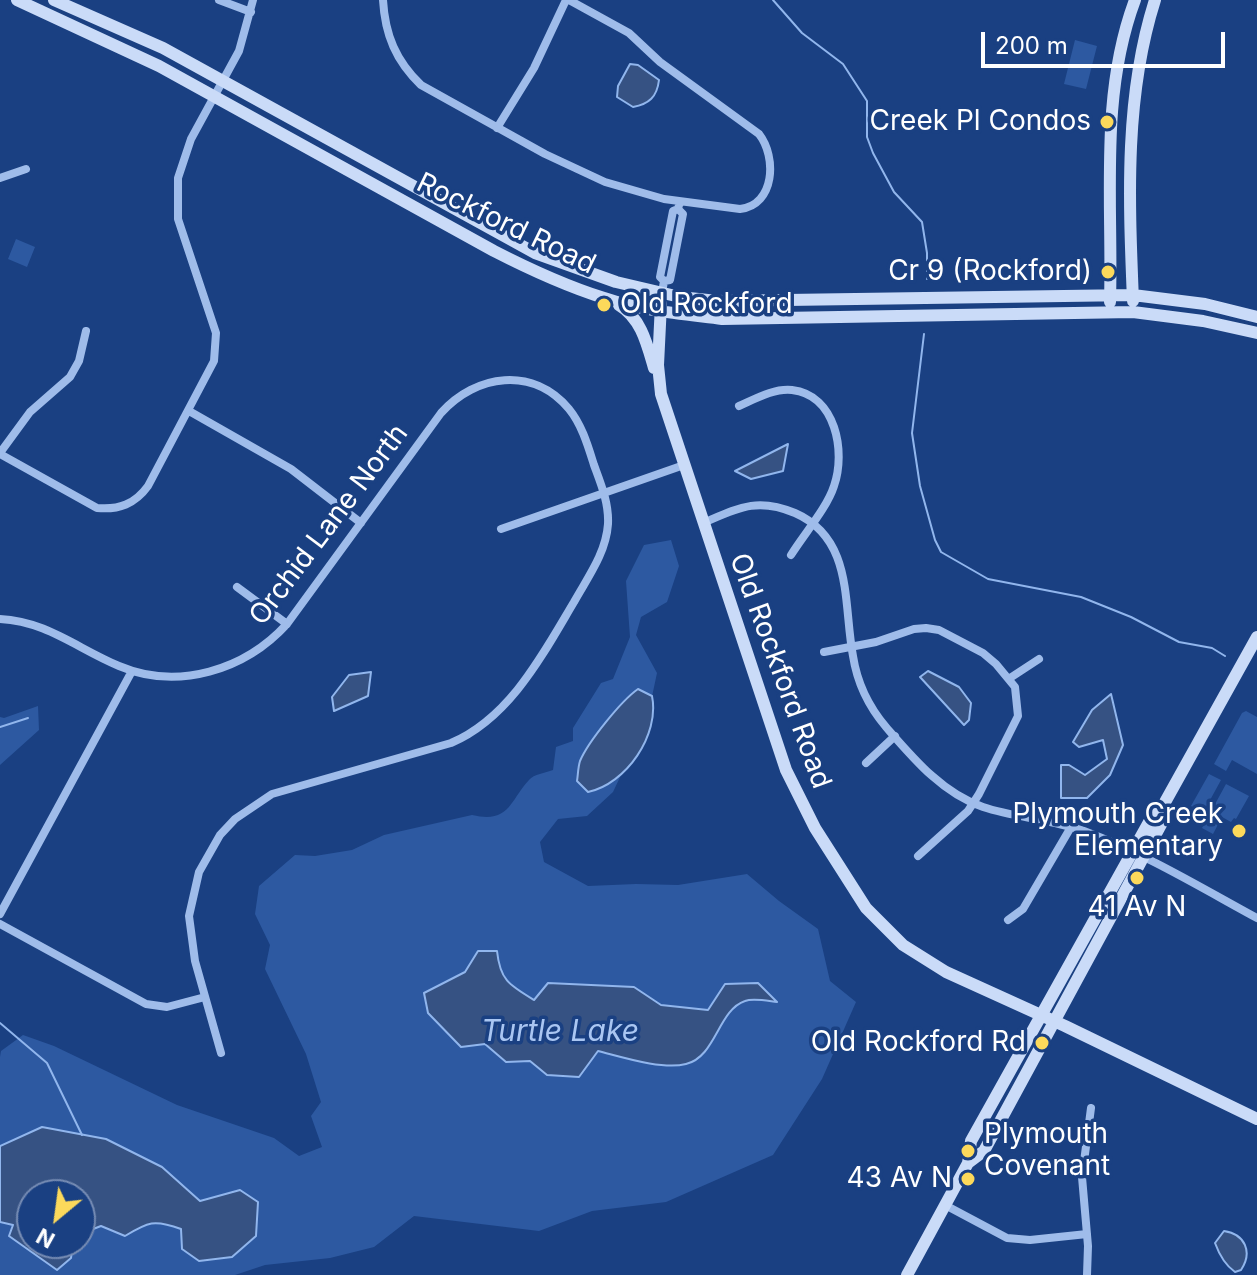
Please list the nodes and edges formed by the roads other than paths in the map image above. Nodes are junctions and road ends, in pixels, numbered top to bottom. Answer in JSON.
{"nodes":[{"id":1,"x":17,"y":0,"type":"edge"},
{"id":2,"x":54,"y":0,"type":"edge"},
{"id":3,"x":219,"y":0,"type":"edge"},
{"id":4,"x":253,"y":0,"type":"edge"},
{"id":5,"x":383,"y":0,"type":"edge"},
{"id":6,"x":567,"y":0,"type":"edge"},
{"id":7,"x":1135,"y":0,"type":"edge"},
{"id":8,"x":1155,"y":0,"type":"edge"},
{"id":9,"x":251,"y":12,"type":"junction"},
{"id":10,"x":225,"y":82,"type":"junction"},
{"id":11,"x":216,"y":97,"type":"junction"},
{"id":12,"x":497,"y":128,"type":"junction"},
{"id":13,"x":26,"y":169,"type":"dead end"},
{"id":14,"x":0,"y":178,"type":"edge"},
{"id":15,"x":679,"y":206,"type":"junction"},
{"id":16,"x":663,"y":287,"type":"junction"},
{"id":17,"x":1111,"y":295,"type":"junction"},
{"id":18,"x":1133,"y":295,"type":"junction"},
{"id":19,"x":605,"y":299,"type":"junction"},
{"id":20,"x":661,"y":311,"type":"junction"},
{"id":21,"x":1110,"y":312,"type":"junction"},
{"id":22,"x":1133,"y":312,"type":"junction"},
{"id":23,"x":1257,"y":317,"type":"edge"},
{"id":24,"x":86,"y":331,"type":"dead end"},
{"id":25,"x":1257,"y":333,"type":"edge"},
{"id":26,"x":661,"y":394,"type":"junction"},
{"id":27,"x":739,"y":406,"type":"dead end"},
{"id":28,"x":189,"y":411,"type":"junction"},
{"id":29,"x":0,"y":454,"type":"edge"},
{"id":30,"x":684,"y":465,"type":"junction"},
{"id":31,"x":605,"y":494,"type":"junction"},
{"id":32,"x":811,"y":522,"type":"junction"},
{"id":33,"x":361,"y":523,"type":"junction"},
{"id":34,"x":703,"y":523,"type":"junction"},
{"id":35,"x":501,"y":529,"type":"dead end"},
{"id":36,"x":791,"y":555,"type":"dead end"},
{"id":37,"x":237,"y":587,"type":"dead end"},
{"id":38,"x":0,"y":619,"type":"edge"},
{"id":39,"x":287,"y":624,"type":"junction"},
{"id":40,"x":1257,"y":637,"type":"edge"},
{"id":41,"x":851,"y":646,"type":"junction"},
{"id":42,"x":824,"y":652,"type":"dead end"},
{"id":43,"x":1039,"y":659,"type":"dead end"},
{"id":44,"x":132,"y":671,"type":"junction"},
{"id":45,"x":1010,"y":678,"type":"junction"},
{"id":46,"x":895,"y":736,"type":"junction"},
{"id":47,"x":866,"y":763,"type":"dead end"},
{"id":48,"x":974,"y":803,"type":"junction"},
{"id":49,"x":1071,"y":827,"type":"junction"},
{"id":50,"x":1138,"y":854,"type":"junction"},
{"id":51,"x":918,"y":856,"type":"dead end"},
{"id":52,"x":0,"y":914,"type":"edge"},
{"id":53,"x":1257,"y":918,"type":"edge"},
{"id":54,"x":1008,"y":920,"type":"dead end"},
{"id":55,"x":0,"y":924,"type":"edge"},
{"id":56,"x":205,"y":997,"type":"junction"},
{"id":57,"x":1040,"y":1014,"type":"junction"},
{"id":58,"x":1055,"y":1021,"type":"junction"},
{"id":59,"x":221,"y":1053,"type":"dead end"},
{"id":60,"x":1091,"y":1108,"type":"dead end"},
{"id":61,"x":1257,"y":1119,"type":"edge"},
{"id":62,"x":968,"y":1163,"type":"junction"},
{"id":63,"x":945,"y":1205,"type":"junction"},
{"id":64,"x":1087,"y":1234,"type":"junction"},
{"id":65,"x":907,"y":1275,"type":"edge"},
{"id":66,"x":1087,"y":1275,"type":"edge"}],
"edges":[{"from":1,"to":11,"type":"main road","name":"Rockford Road"},
{"from":2,"to":10,"type":"main road","name":"Rockford Road"},
{"from":3,"to":9,"type":"street"},
{"from":4,"to":9,"type":"street"},
{"from":5,"to":12,"type":"street"},
{"from":6,"to":12,"type":"street"},
{"from":6,"to":15,"type":"street"},
{"from":7,"to":17,"type":"main road"},
{"from":8,"to":18,"type":"main road"},
{"from":9,"to":10,"type":"street"},
{"from":10,"to":11,"type":"street"},
{"from":10,"to":16,"type":"main road","name":"Rockford Road"},
{"from":11,"to":19,"type":"main road","name":"Rockford Road"},
{"from":11,"to":28,"type":"street"},
{"from":12,"to":15,"type":"street"},
{"from":13,"to":14,"type":"street"},
{"from":15,"to":16,"type":"street","name":"Old Rockford Road"},
{"from":16,"to":17,"type":"main road","name":"Rockford Road"},
{"from":16,"to":20,"type":"main road","name":"Old Rockford Road"},
{"from":17,"to":18,"type":"main road","name":"Rockford Road"},
{"from":17,"to":21,"type":"main road"},
{"from":18,"to":22,"type":"main road"},
{"from":18,"to":23,"type":"main road","name":"Rockford Road"},
{"from":19,"to":20,"type":"main road","name":"Rockford Road"},
{"from":19,"to":26,"type":"main road"},
{"from":20,"to":21,"type":"main road","name":"Rockford Road"},
{"from":20,"to":26,"type":"main road","name":"Old Rockford Road"},
{"from":21,"to":22,"type":"main road","name":"Rockford Road"},
{"from":22,"to":25,"type":"main road","name":"Rockford Road"},
{"from":24,"to":29,"type":"street"},
{"from":26,"to":30,"type":"main road","name":"Old Rockford Road"},
{"from":27,"to":32,"type":"street"},
{"from":28,"to":29,"type":"street"},
{"from":28,"to":33,"type":"street"},
{"from":30,"to":31,"type":"street"},
{"from":30,"to":34,"type":"main road","name":"Old Rockford Road"},
{"from":31,"to":33,"type":"street","name":"Orchid Lane North"},
{"from":31,"to":35,"type":"street"},
{"from":31,"to":56,"type":"street"},
{"from":32,"to":34,"type":"street"},
{"from":32,"to":36,"type":"street"},
{"from":32,"to":41,"type":"street"},
{"from":33,"to":39,"type":"street","name":"Orchid Lane North"},
{"from":34,"to":57,"type":"main road","name":"Old Rockford Road"},
{"from":37,"to":39,"type":"street"},
{"from":38,"to":44,"type":"street","name":"Orchid Lane North"},
{"from":39,"to":44,"type":"street","name":"Orchid Lane North"},
{"from":40,"to":50,"type":"main road"},
{"from":41,"to":42,"type":"street"},
{"from":41,"to":45,"type":"street"},
{"from":41,"to":46,"type":"street"},
{"from":43,"to":45,"type":"street"},
{"from":44,"to":52,"type":"street"},
{"from":45,"to":48,"type":"street"},
{"from":46,"to":47,"type":"street"},
{"from":46,"to":48,"type":"street"},
{"from":48,"to":49,"type":"street"},
{"from":48,"to":51,"type":"street"},
{"from":49,"to":50,"type":"street"},
{"from":49,"to":54,"type":"street"},
{"from":50,"to":53,"type":"street"},
{"from":50,"to":57,"type":"main road"},
{"from":50,"to":58,"type":"main road"},
{"from":55,"to":56,"type":"street"},
{"from":56,"to":59,"type":"street"},
{"from":57,"to":58,"type":"main road","name":"Old Rockford Road"},
{"from":57,"to":62,"type":"main road"},
{"from":58,"to":61,"type":"main road","name":"Old Rockford Road"},
{"from":58,"to":62,"type":"main road"},
{"from":60,"to":64,"type":"street"},
{"from":62,"to":63,"type":"main road"},
{"from":63,"to":64,"type":"street"},
{"from":63,"to":65,"type":"main road"},
{"from":64,"to":66,"type":"street"}]}
